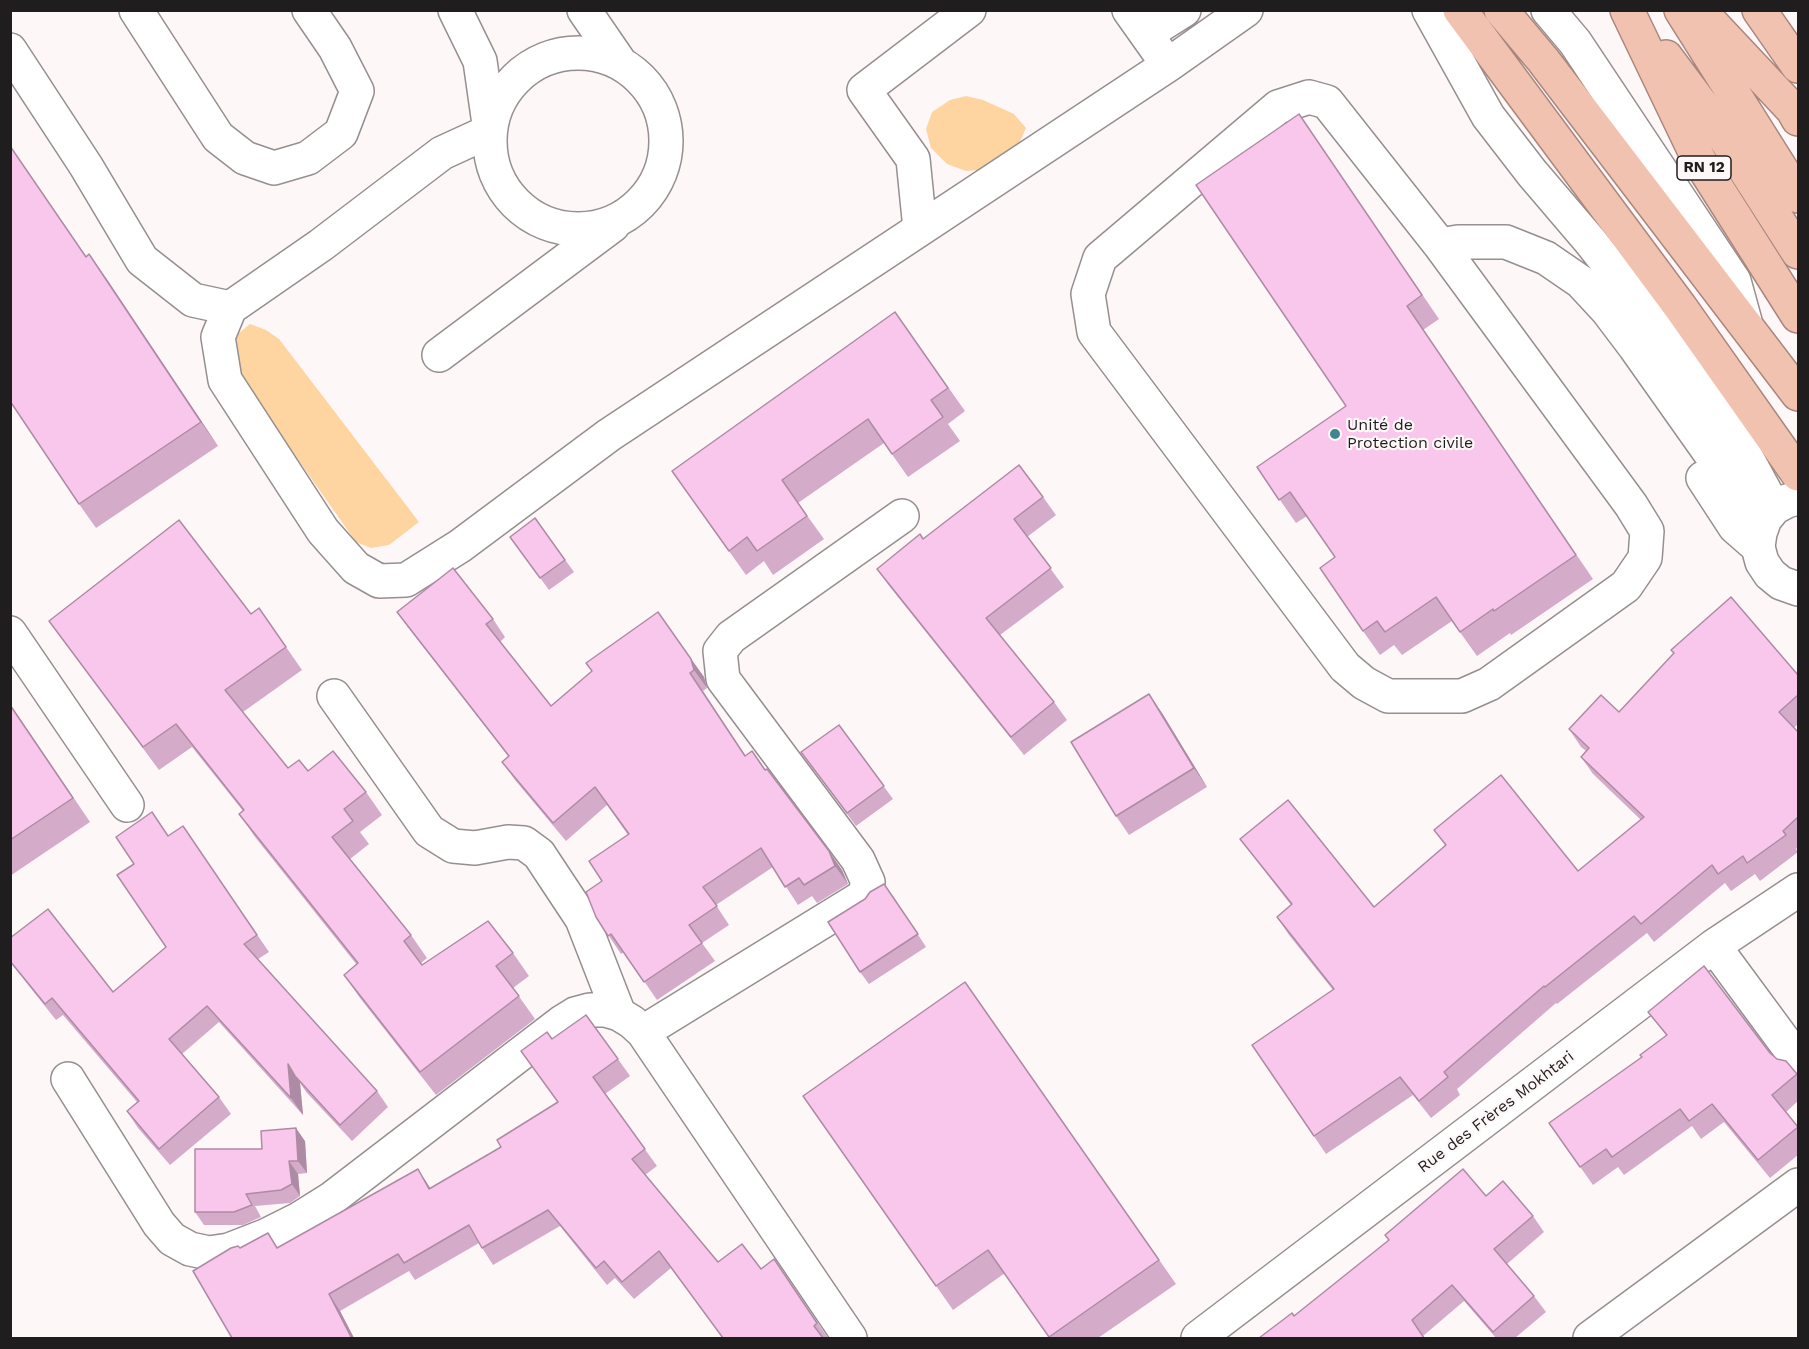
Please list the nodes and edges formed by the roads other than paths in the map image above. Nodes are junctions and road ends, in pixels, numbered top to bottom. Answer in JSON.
{"nodes":[{"id":1,"x":136,"y":10,"type":"edge"},
{"id":2,"x":309,"y":10,"type":"edge"},
{"id":3,"x":455,"y":10,"type":"edge"},
{"id":4,"x":584,"y":10,"type":"edge"},
{"id":5,"x":969,"y":10,"type":"edge"},
{"id":6,"x":1184,"y":10,"type":"edge"},
{"id":7,"x":1246,"y":10,"type":"edge"},
{"id":8,"x":1429,"y":10,"type":"edge"},
{"id":9,"x":1460,"y":10,"type":"edge"},
{"id":10,"x":1501,"y":10,"type":"edge"},
{"id":11,"x":1548,"y":10,"type":"edge"},
{"id":12,"x":1628,"y":10,"type":"edge"},
{"id":13,"x":1681,"y":10,"type":"edge"},
{"id":14,"x":1699,"y":10,"type":"edge"},
{"id":15,"x":1759,"y":10,"type":"edge"},
{"id":16,"x":1137,"y":22,"type":"edge"},
{"id":17,"x":10,"y":50,"type":"edge"},
{"id":18,"x":621,"y":64,"type":"junction"},
{"id":19,"x":1168,"y":66,"type":"junction"},
{"id":20,"x":1798,"y":66,"type":"edge"},
{"id":21,"x":1730,"y":117,"type":"junction"},
{"id":22,"x":1798,"y":119,"type":"edge"},
{"id":23,"x":490,"y":131,"type":"junction"},
{"id":24,"x":1798,"y":196,"type":"edge"},
{"id":25,"x":621,"y":219,"type":"junction"},
{"id":26,"x":920,"y":229,"type":"junction"},
{"id":27,"x":1440,"y":245,"type":"junction"},
{"id":28,"x":1798,"y":252,"type":"edge"},
{"id":29,"x":1459,"y":273,"type":"junction"},
{"id":30,"x":230,"y":308,"type":"junction"},
{"id":31,"x":1798,"y":316,"type":"edge"},
{"id":32,"x":1744,"y":321,"type":"junction"},
{"id":33,"x":439,"y":355,"type":"dead end"},
{"id":34,"x":1798,"y":394,"type":"edge"},
{"id":35,"x":1798,"y":474,"type":"edge"},
{"id":36,"x":902,"y":516,"type":"dead end"},
{"id":37,"x":1774,"y":518,"type":"edge"},
{"id":38,"x":1797,"y":590,"type":"edge"},
{"id":39,"x":10,"y":633,"type":"edge"},
{"id":40,"x":334,"y":696,"type":"dead end"},
{"id":41,"x":127,"y":805,"type":"dead end"},
{"id":42,"x":1798,"y":890,"type":"edge"},
{"id":43,"x":1714,"y":946,"type":"junction"},
{"id":44,"x":631,"y":1023,"type":"junction"},
{"id":45,"x":1798,"y":1060,"type":"edge"},
{"id":46,"x":68,"y":1079,"type":"dead end"},
{"id":47,"x":1798,"y":1185,"type":"edge"},
{"id":48,"x":850,"y":1338,"type":"edge"},
{"id":49,"x":1198,"y":1338,"type":"edge"},
{"id":50,"x":1590,"y":1338,"type":"edge"}],
"edges":[{"from":1,"to":2,"type":"street"},
{"from":3,"to":23,"type":"street"},
{"from":4,"to":18,"type":"street"},
{"from":5,"to":26,"type":"street"},
{"from":6,"to":16,"type":"street"},
{"from":7,"to":19,"type":"street"},
{"from":8,"to":37,"type":"street"},
{"from":9,"to":35,"type":"highway"},
{"from":10,"to":32,"type":"highway"},
{"from":11,"to":32,"type":"street"},
{"from":12,"to":21,"type":"highway","number":"RN 12"},
{"from":12,"to":31,"type":"highway","number":"RN 12"},
{"from":13,"to":21,"type":"highway","number":"RN 12"},
{"from":14,"to":22,"type":"highway"},
{"from":15,"to":20,"type":"highway"},
{"from":16,"to":19,"type":"street"},
{"from":17,"to":30,"type":"street"},
{"from":18,"to":23,"type":"street"},
{"from":18,"to":25,"type":"street"},
{"from":19,"to":26,"type":"street"},
{"from":21,"to":24,"type":"highway","number":"RN 12"},
{"from":21,"to":28,"type":"highway","number":"RN 12"},
{"from":23,"to":25,"type":"street"},
{"from":23,"to":30,"type":"street"},
{"from":25,"to":33,"type":"street"},
{"from":26,"to":30,"type":"street"},
{"from":27,"to":29,"type":"street"},
{"from":27,"to":29,"type":"street"},
{"from":27,"to":37,"type":"street"},
{"from":29,"to":37,"type":"street"},
{"from":32,"to":34,"type":"highway"},
{"from":36,"to":44,"type":"street"},
{"from":37,"to":38,"type":"street"},
{"from":39,"to":41,"type":"street"},
{"from":40,"to":44,"type":"street"},
{"from":42,"to":43,"type":"street","name":"Rue des Frères Mokhtari"},
{"from":43,"to":45,"type":"street"},
{"from":43,"to":49,"type":"street","name":"Rue des Frères Mokhtari"},
{"from":44,"to":46,"type":"street"},
{"from":44,"to":48,"type":"street"},
{"from":47,"to":50,"type":"street"}]}
